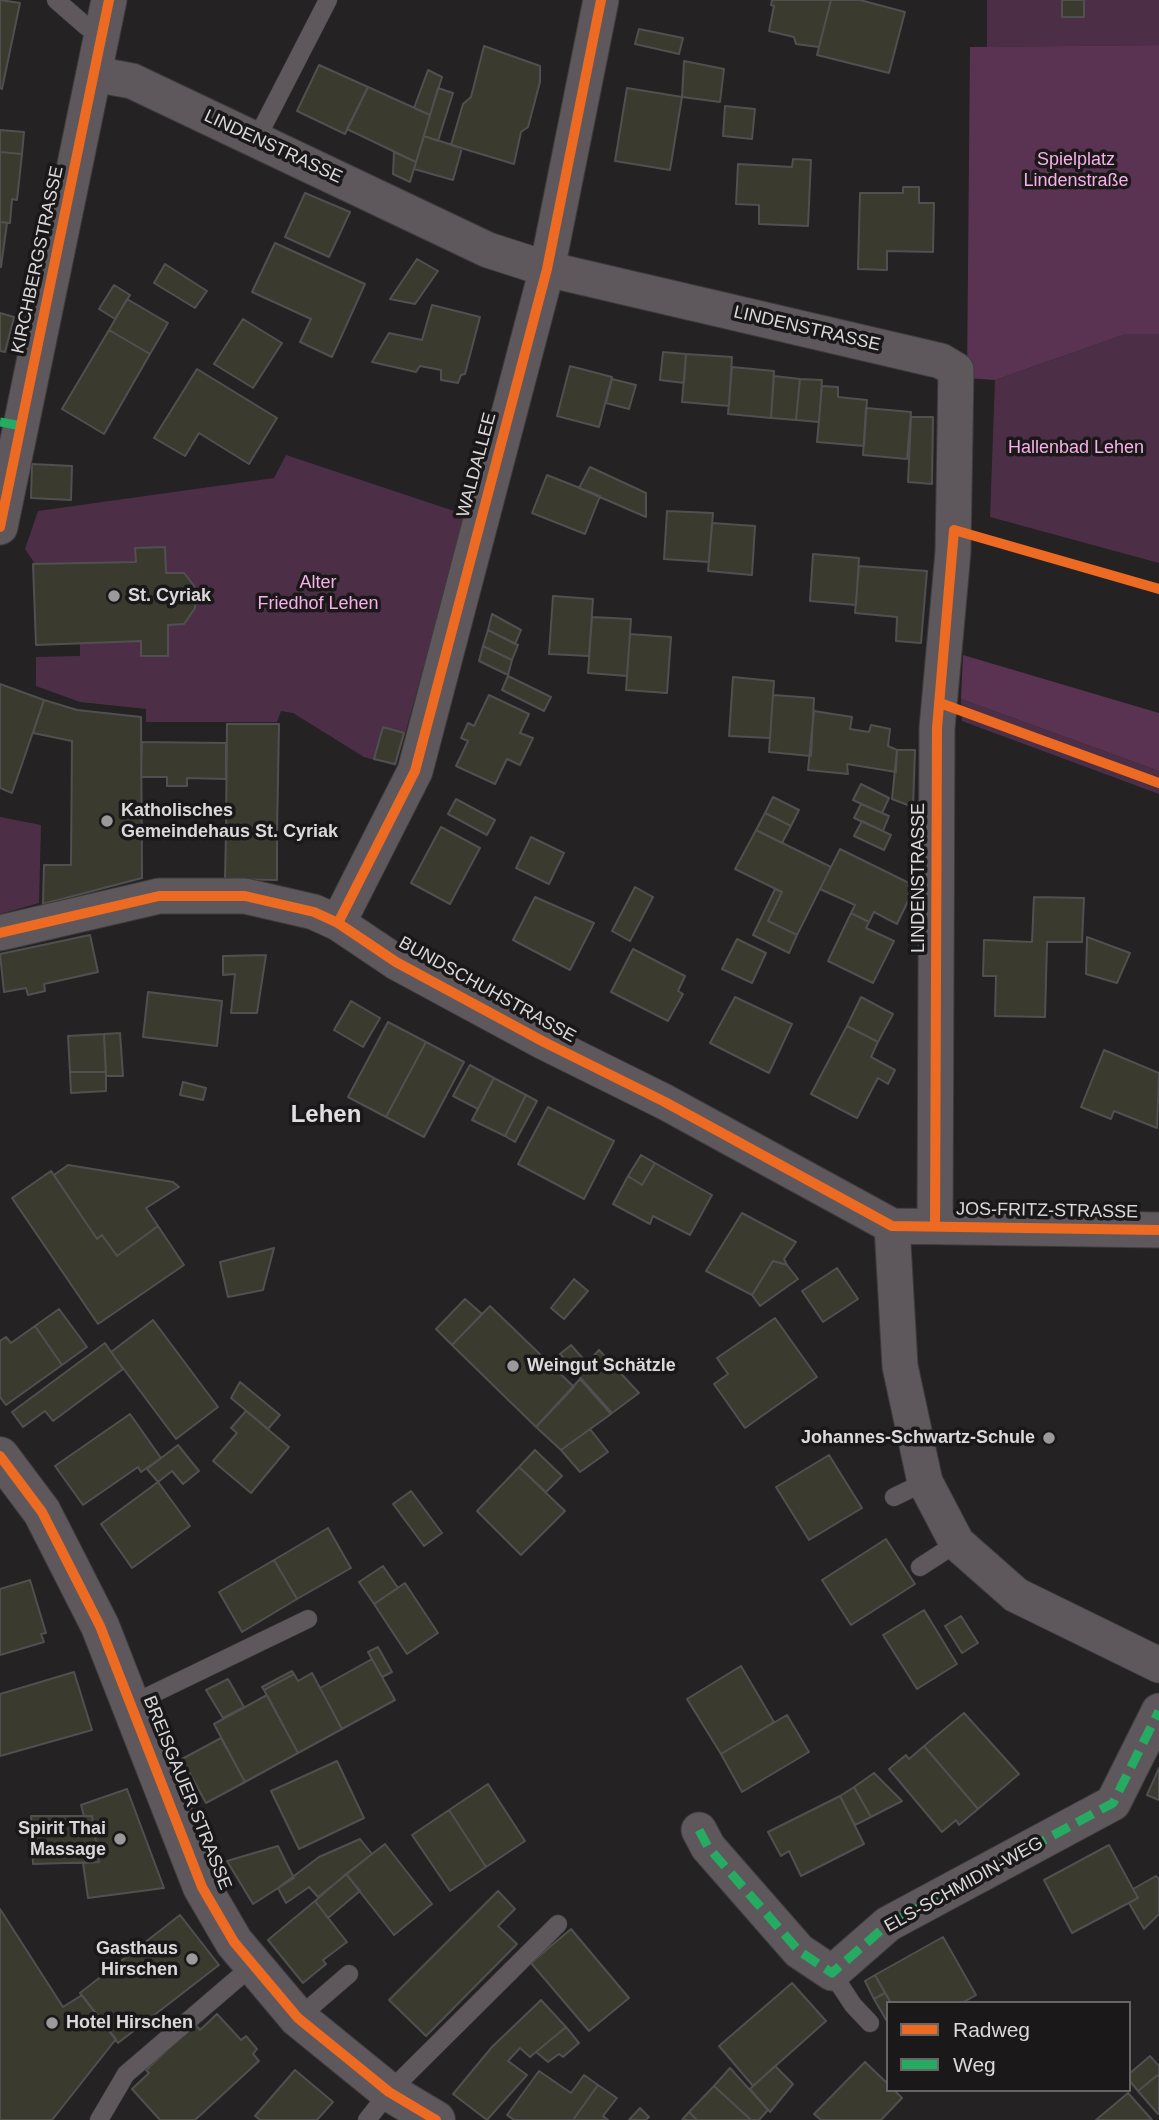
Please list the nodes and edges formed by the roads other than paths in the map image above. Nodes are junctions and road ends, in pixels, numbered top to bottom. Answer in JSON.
{"nodes":[{"id":1,"x":56,"y":0,"type":"edge"},
{"id":2,"x":328,"y":0,"type":"edge"},
{"id":3,"x":601,"y":0,"type":"edge"},
{"id":4,"x":106,"y":15,"type":"edge"},
{"id":5,"x":94,"y":74,"type":"junction"},
{"id":6,"x":256,"y":140,"type":"junction"},
{"id":7,"x":547,"y":269,"type":"junction"},
{"id":8,"x":0,"y":527,"type":"edge"},
{"id":9,"x":338,"y":923,"type":"junction"},
{"id":10,"x":0,"y":933,"type":"edge"},
{"id":11,"x":892,"y":1226,"type":"junction"},
{"id":12,"x":935,"y":1226,"type":"junction"},
{"id":13,"x":1159,"y":1230,"type":"edge"},
{"id":14,"x":0,"y":1456,"type":"edge"},
{"id":15,"x":925,"y":1482,"type":"junction"},
{"id":16,"x":894,"y":1497,"type":"dead end"},
{"id":17,"x":957,"y":1543,"type":"junction"},
{"id":18,"x":920,"y":1567,"type":"dead end"},
{"id":19,"x":308,"y":1619,"type":"dead end"},
{"id":20,"x":1159,"y":1665,"type":"edge"},
{"id":21,"x":132,"y":1704,"type":"junction"},
{"id":22,"x":1159,"y":1711,"type":"edge"},
{"id":23,"x":699,"y":1830,"type":"dead end"},
{"id":24,"x":558,"y":1924,"type":"dead end"},
{"id":25,"x":252,"y":1966,"type":"junction"},
{"id":26,"x":832,"y":1973,"type":"junction"},
{"id":27,"x":349,"y":1974,"type":"dead end"},
{"id":28,"x":298,"y":2018,"type":"junction"},
{"id":29,"x":870,"y":2023,"type":"dead end"},
{"id":30,"x":378,"y":2106,"type":"edge"},
{"id":31,"x":99,"y":2120,"type":"edge"},
{"id":32,"x":436,"y":2120,"type":"edge"}],
"edges":[{"from":1,"to":4,"type":"lane"},
{"from":2,"to":6,"type":"lane"},
{"from":3,"to":7,"type":"street","name":"WALDALLEE"},
{"from":4,"to":5,"type":"street","name":"KIRCHBERGSTRASSE"},
{"from":5,"to":6,"type":"street","name":"LINDENSTRASSE"},
{"from":5,"to":8,"type":"street","name":"KIRCHBERGSTRASSE"},
{"from":6,"to":7,"type":"street","name":"LINDENSTRASSE"},
{"from":7,"to":9,"type":"street","name":"WALDALLEE"},
{"from":7,"to":12,"type":"street","name":"LINDENSTRASSE"},
{"from":9,"to":10,"type":"street","name":"BUNDSCHUHSTRASSE"},
{"from":9,"to":11,"type":"street","name":"BUNDSCHUHSTRASSE"},
{"from":11,"to":12,"type":"street","name":"JOS-FRITZ-STRASSE"},
{"from":11,"to":15,"type":"street"},
{"from":12,"to":13,"type":"street","name":"JOS-FRITZ-STRASSE"},
{"from":14,"to":21,"type":"street","name":"BREISGAUER STRASSE"},
{"from":15,"to":16,"type":"lane"},
{"from":15,"to":17,"type":"street"},
{"from":17,"to":18,"type":"lane"},
{"from":17,"to":20,"type":"street"},
{"from":19,"to":21,"type":"lane"},
{"from":21,"to":25,"type":"street","name":"BREISGAUER STRASSE"},
{"from":22,"to":26,"type":"street","name":"ELS-SCHMIDIN-WEG"},
{"from":23,"to":26,"type":"street"},
{"from":24,"to":30,"type":"lane"},
{"from":25,"to":28,"type":"street","name":"BREISGAUER STRASSE"},
{"from":25,"to":31,"type":"lane"},
{"from":26,"to":29,"type":"lane"},
{"from":27,"to":28,"type":"lane"},
{"from":28,"to":30,"type":"street","name":"BREISGAUER STRASSE"},
{"from":30,"to":32,"type":"street","name":"BREISGAUER STRASSE"}]}
